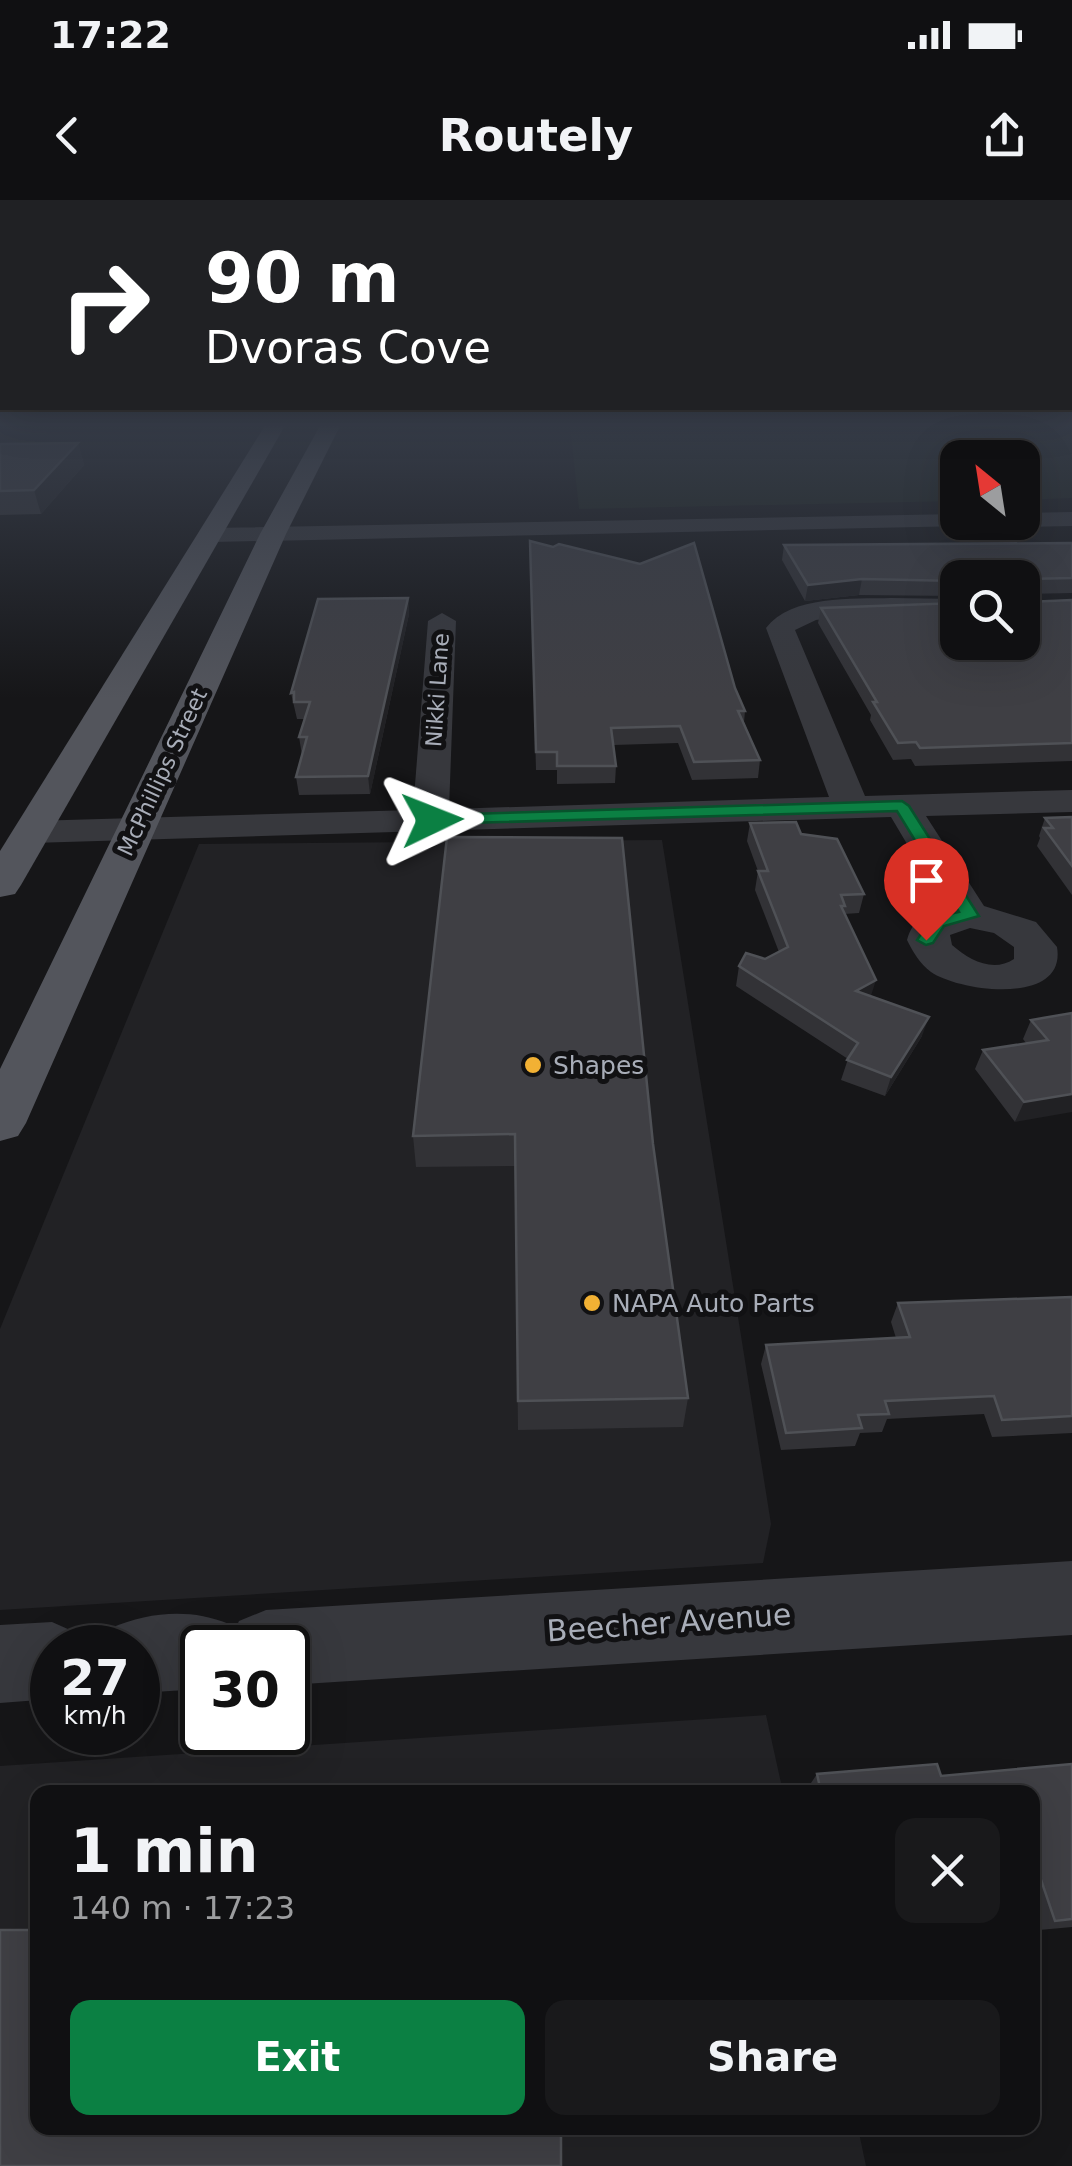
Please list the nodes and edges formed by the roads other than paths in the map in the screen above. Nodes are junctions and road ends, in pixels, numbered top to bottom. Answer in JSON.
{"nodes":[{"id":1,"x":223,"y":516,"type":"edge"},
{"id":2,"x":282,"y":516,"type":"edge"},
{"id":3,"x":1072,"y":519,"type":"edge"},
{"id":4,"x":1040,"y":520,"type":"edge"},
{"id":5,"x":940,"y":521,"type":"edge"},
{"id":6,"x":213,"y":534,"type":"junction"},
{"id":7,"x":273,"y":534,"type":"junction"},
{"id":8,"x":940,"y":607,"type":"edge"},
{"id":9,"x":442,"y":610,"type":"dead end"},
{"id":10,"x":1072,"y":800,"type":"edge"},
{"id":11,"x":902,"y":806,"type":"junction"},
{"id":12,"x":851,"y":807,"type":"junction"},
{"id":13,"x":432,"y":820,"type":"junction"},
{"id":14,"x":136,"y":829,"type":"junction"},
{"id":15,"x":32,"y":832,"type":"junction"},
{"id":16,"x":0,"y":885,"type":"edge"},
{"id":17,"x":970,"y":916,"type":"dead end"},
{"id":18,"x":0,"y":1123,"type":"edge"},
{"id":19,"x":1072,"y":1598,"type":"edge"},
{"id":20,"x":310,"y":1645,"type":"edge"},
{"id":21,"x":30,"y":1662,"type":"edge"},
{"id":22,"x":0,"y":1664,"type":"edge"}],
"edges":[{"from":1,"to":6,"type":"main road"},
{"from":2,"to":7,"type":"main road","name":"McPhillips Street"},
{"from":3,"to":4,"type":"street"},
{"from":5,"to":7,"type":"street"},
{"from":6,"to":7,"type":"street"},
{"from":6,"to":15,"type":"main road"},
{"from":7,"to":14,"type":"main road","name":"McPhillips Street"},
{"from":8,"to":12,"type":"street"},
{"from":9,"to":13,"type":"street","name":"Nikki Lane"},
{"from":10,"to":11,"type":"street"},
{"from":11,"to":12,"type":"street"},
{"from":11,"to":17,"type":"street"},
{"from":12,"to":13,"type":"street"},
{"from":13,"to":14,"type":"street"},
{"from":14,"to":15,"type":"street"},
{"from":14,"to":18,"type":"main road","name":"McPhillips Street"},
{"from":15,"to":16,"type":"main road"},
{"from":19,"to":20,"type":"street","name":"Beecher Avenue"},
{"from":21,"to":22,"type":"street"}]}
